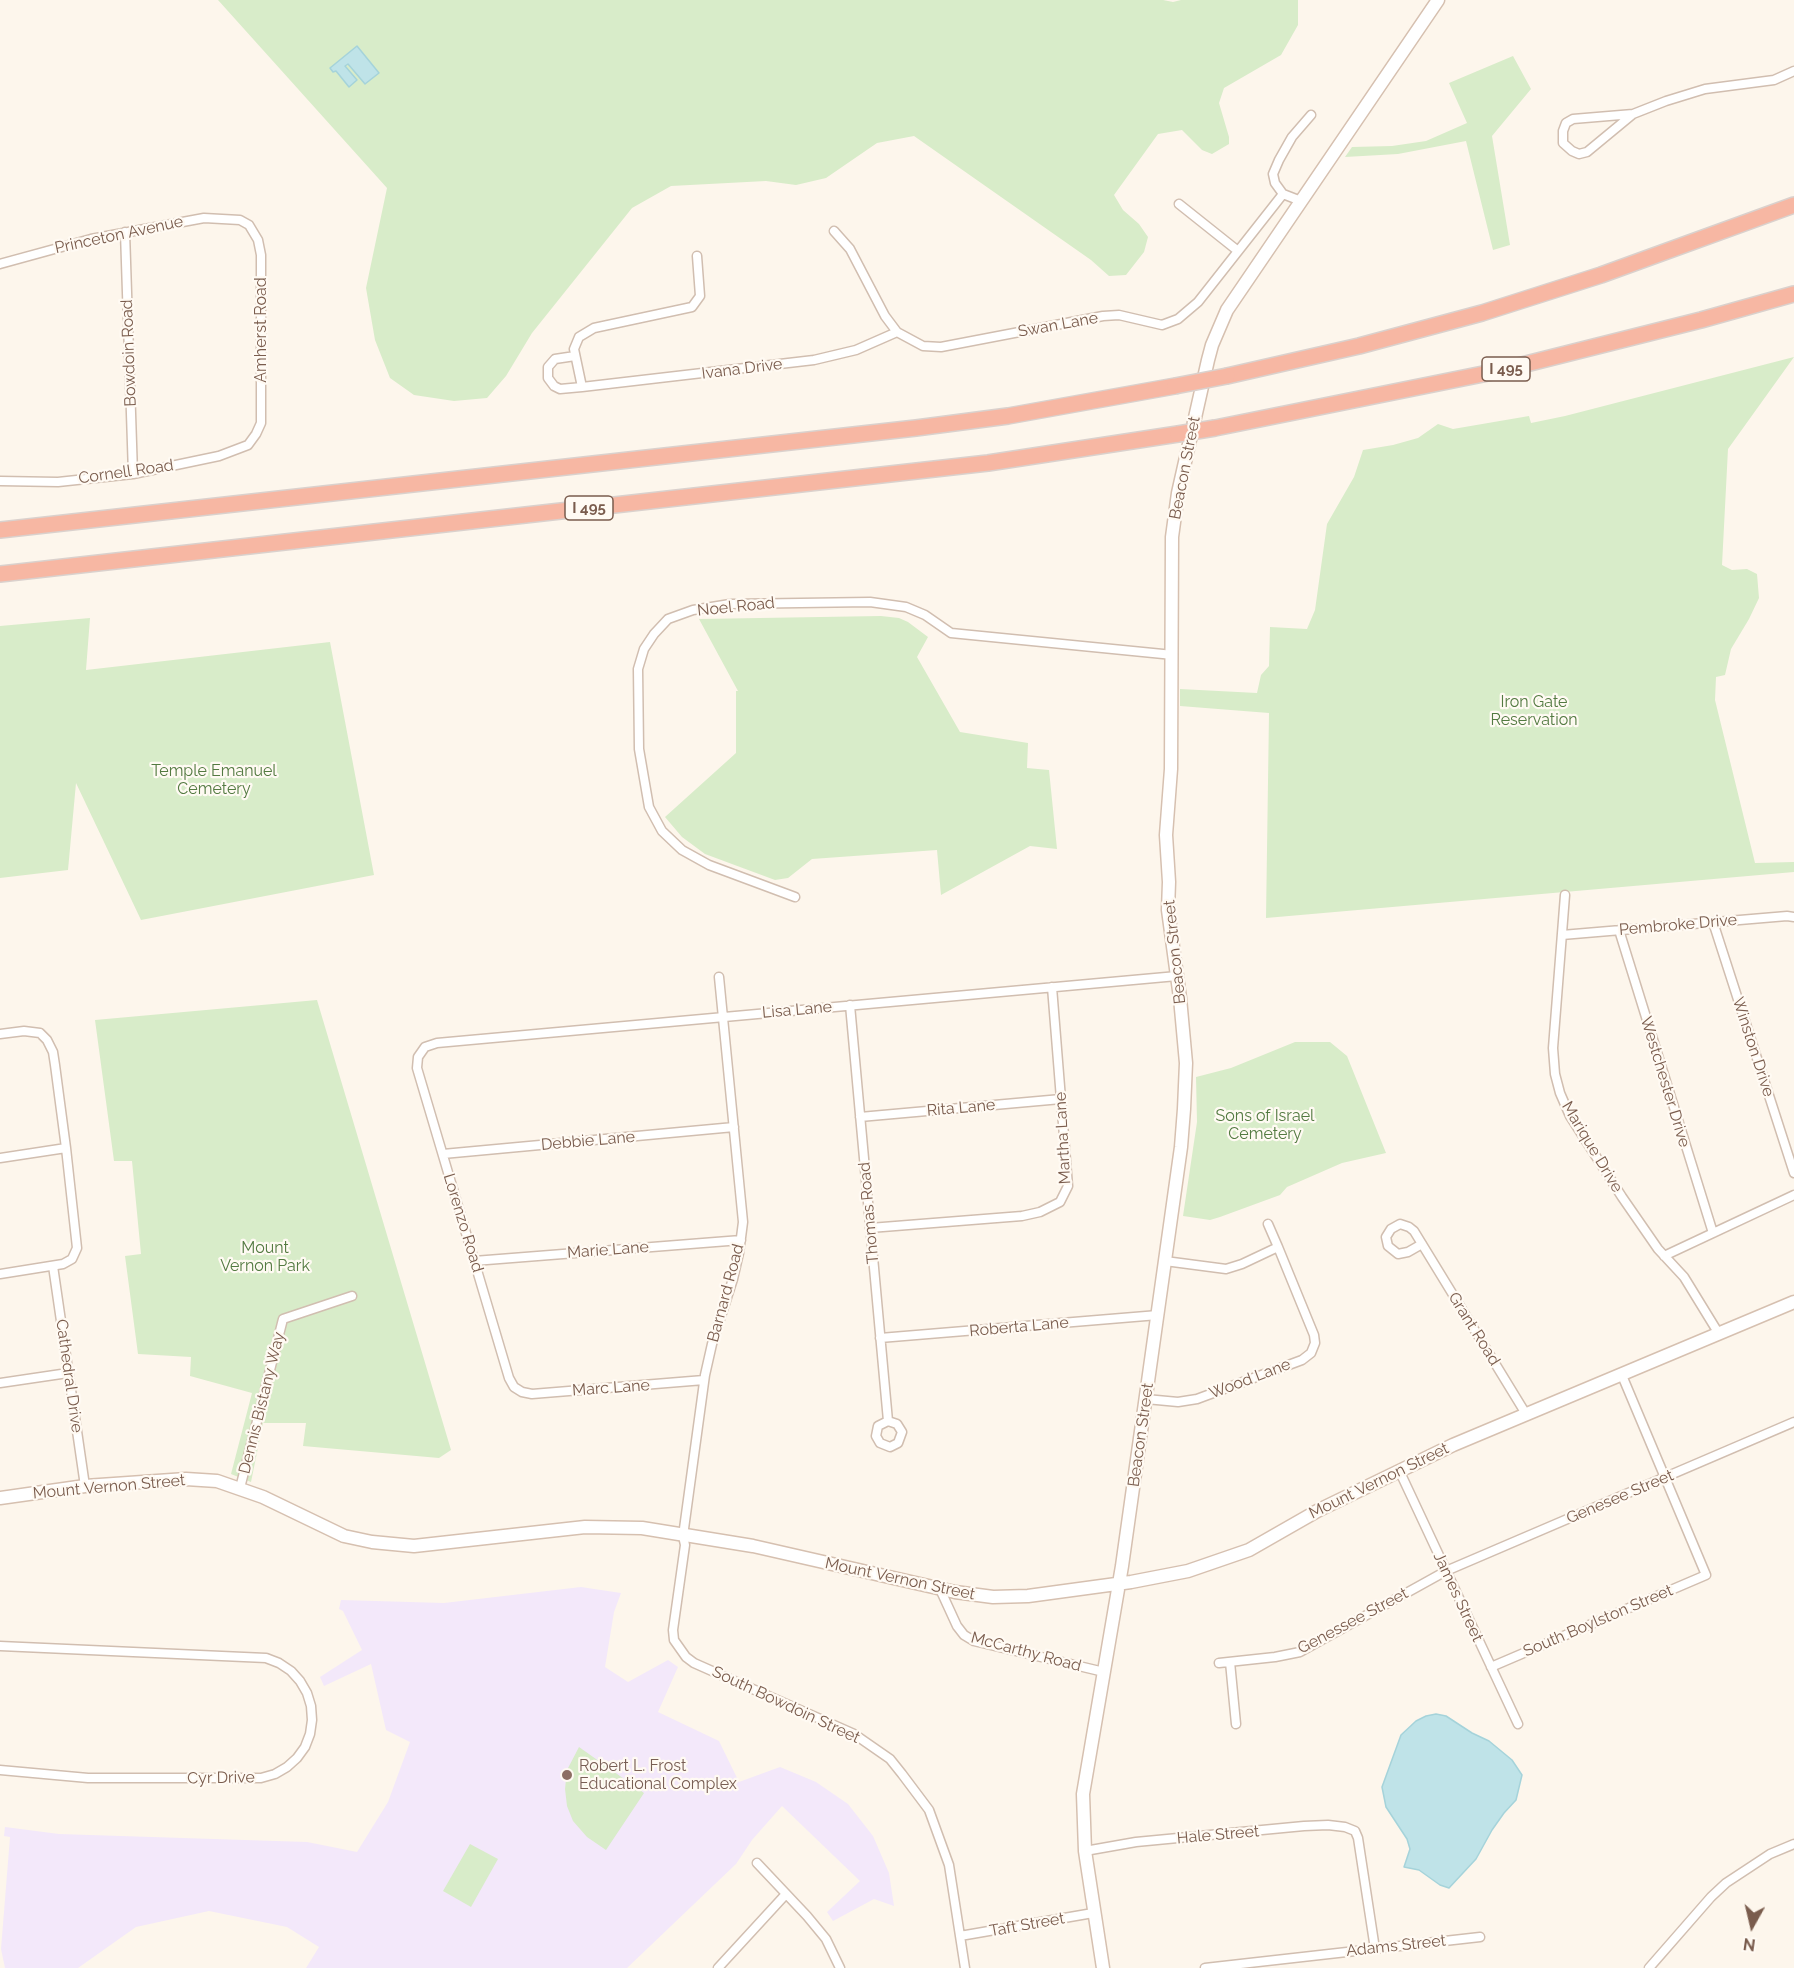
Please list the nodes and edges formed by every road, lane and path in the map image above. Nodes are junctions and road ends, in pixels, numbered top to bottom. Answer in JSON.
{"nodes":[{"id":1,"x":1438,"y":0,"type":"edge"},
{"id":2,"x":1794,"y":71,"type":"edge"},
{"id":3,"x":1633,"y":114,"type":"junction"},
{"id":4,"x":1311,"y":115,"type":"dead end"},
{"id":5,"x":1283,"y":194,"type":"junction"},
{"id":6,"x":1301,"y":201,"type":"junction"},
{"id":7,"x":1179,"y":204,"type":"dead end"},
{"id":8,"x":1794,"y":205,"type":"edge"},
{"id":9,"x":240,"y":220,"type":"joint"},
{"id":10,"x":834,"y":231,"type":"dead end"},
{"id":11,"x":124,"y":232,"type":"junction"},
{"id":12,"x":1238,"y":251,"type":"junction"},
{"id":13,"x":697,"y":256,"type":"dead end"},
{"id":14,"x":0,"y":264,"type":"edge"},
{"id":15,"x":1794,"y":294,"type":"edge"},
{"id":16,"x":897,"y":332,"type":"junction"},
{"id":17,"x":575,"y":356,"type":"junction"},
{"id":18,"x":582,"y":387,"type":"junction"},
{"id":19,"x":248,"y":445,"type":"joint"},
{"id":20,"x":133,"y":474,"type":"junction"},
{"id":21,"x":0,"y":481,"type":"edge"},
{"id":22,"x":0,"y":530,"type":"edge"},
{"id":23,"x":0,"y":574,"type":"edge"},
{"id":24,"x":1173,"y":655,"type":"junction"},
{"id":25,"x":1565,"y":895,"type":"dead end"},
{"id":26,"x":795,"y":897,"type":"dead end"},
{"id":27,"x":1794,"y":917,"type":"edge"},
{"id":28,"x":1713,"y":922,"type":"junction"},
{"id":29,"x":1619,"y":930,"type":"junction"},
{"id":30,"x":1562,"y":935,"type":"junction"},
{"id":31,"x":1177,"y":976,"type":"junction"},
{"id":32,"x":719,"y":977,"type":"dead end"},
{"id":33,"x":1052,"y":987,"type":"junction"},
{"id":34,"x":850,"y":1005,"type":"junction"},
{"id":35,"x":723,"y":1017,"type":"junction"},
{"id":36,"x":0,"y":1034,"type":"edge"},
{"id":37,"x":420,"y":1053,"type":"joint"},
{"id":38,"x":1061,"y":1099,"type":"junction"},
{"id":39,"x":860,"y":1117,"type":"junction"},
{"id":40,"x":734,"y":1127,"type":"junction"},
{"id":41,"x":66,"y":1148,"type":"junction"},
{"id":42,"x":443,"y":1154,"type":"junction"},
{"id":43,"x":0,"y":1158,"type":"edge"},
{"id":44,"x":1794,"y":1173,"type":"edge"},
{"id":45,"x":1794,"y":1195,"type":"edge"},
{"id":46,"x":1268,"y":1224,"type":"dead end"},
{"id":47,"x":870,"y":1228,"type":"junction"},
{"id":48,"x":1713,"y":1233,"type":"junction"},
{"id":49,"x":741,"y":1240,"type":"junction"},
{"id":50,"x":1422,"y":1244,"type":"dead end"},
{"id":51,"x":1278,"y":1247,"type":"junction"},
{"id":52,"x":1664,"y":1256,"type":"junction"},
{"id":53,"x":474,"y":1261,"type":"junction"},
{"id":54,"x":1165,"y":1261,"type":"junction"},
{"id":55,"x":52,"y":1266,"type":"junction"},
{"id":56,"x":0,"y":1274,"type":"edge"},
{"id":57,"x":352,"y":1296,"type":"dead end"},
{"id":58,"x":1794,"y":1302,"type":"edge"},
{"id":59,"x":1158,"y":1315,"type":"junction"},
{"id":60,"x":1719,"y":1334,"type":"junction"},
{"id":61,"x":880,"y":1338,"type":"junction"},
{"id":62,"x":68,"y":1373,"type":"junction"},
{"id":63,"x":1621,"y":1373,"type":"junction"},
{"id":64,"x":704,"y":1380,"type":"junction"},
{"id":65,"x":0,"y":1383,"type":"edge"},
{"id":66,"x":518,"y":1390,"type":"joint"},
{"id":67,"x":1146,"y":1399,"type":"junction"},
{"id":68,"x":1526,"y":1414,"type":"junction"},
{"id":69,"x":888,"y":1421,"type":"dead end"},
{"id":70,"x":1794,"y":1422,"type":"edge"},
{"id":71,"x":1399,"y":1470,"type":"junction"},
{"id":72,"x":1665,"y":1478,"type":"junction"},
{"id":73,"x":85,"y":1486,"type":"junction"},
{"id":74,"x":240,"y":1488,"type":"junction"},
{"id":75,"x":0,"y":1498,"type":"edge"},
{"id":76,"x":683,"y":1536,"type":"junction"},
{"id":77,"x":1446,"y":1571,"type":"junction"},
{"id":78,"x":1119,"y":1584,"type":"junction"},
{"id":79,"x":940,"y":1589,"type":"junction"},
{"id":80,"x":676,"y":1644,"type":"joint"},
{"id":81,"x":0,"y":1646,"type":"edge"},
{"id":82,"x":1230,"y":1662,"type":"junction"},
{"id":83,"x":1219,"y":1663,"type":"dead end"},
{"id":84,"x":1491,"y":1667,"type":"junction"},
{"id":85,"x":1104,"y":1672,"type":"junction"},
{"id":86,"x":1236,"y":1724,"type":"dead end"},
{"id":87,"x":1518,"y":1724,"type":"dead end"},
{"id":88,"x":0,"y":1770,"type":"edge"},
{"id":89,"x":1794,"y":1844,"type":"edge"},
{"id":90,"x":1085,"y":1851,"type":"junction"},
{"id":91,"x":757,"y":1863,"type":"dead end"},
{"id":92,"x":786,"y":1894,"type":"junction"},
{"id":93,"x":1093,"y":1913,"type":"junction"},
{"id":94,"x":960,"y":1936,"type":"junction"},
{"id":95,"x":1480,"y":1937,"type":"dead end"},
{"id":96,"x":1375,"y":1949,"type":"junction"},
{"id":97,"x":718,"y":1968,"type":"edge"},
{"id":98,"x":840,"y":1968,"type":"edge"},
{"id":99,"x":965,"y":1968,"type":"edge"},
{"id":100,"x":1102,"y":1968,"type":"edge"},
{"id":101,"x":1205,"y":1968,"type":"edge"},
{"id":102,"x":1649,"y":1968,"type":"edge"}],
"edges":[{"from":1,"to":6,"type":"main road","name":"Beacon Street"},
{"from":2,"to":3,"type":"street"},
{"from":3,"to":3,"type":"street"},
{"from":4,"to":5,"type":"street"},
{"from":5,"to":6,"type":"street"},
{"from":5,"to":12,"type":"street","name":"Swan Lane"},
{"from":6,"to":24,"type":"main road","name":"Beacon Street"},
{"from":7,"to":12,"type":"street"},
{"from":8,"to":22,"type":"highway","bridge":true},
{"from":9,"to":11,"type":"street","name":"Princeton Avenue"},
{"from":9,"to":19,"type":"street","name":"Amherst Road"},
{"from":10,"to":16,"type":"street","name":"Swan Lane"},
{"from":11,"to":14,"type":"street","name":"Princeton Avenue"},
{"from":11,"to":20,"type":"street","name":"Bowdoin Road"},
{"from":12,"to":16,"type":"street","name":"Swan Lane"},
{"from":13,"to":17,"type":"street"},
{"from":15,"to":23,"type":"highway","number":"I 495","bridge":true},
{"from":16,"to":18,"type":"street","name":"Ivana Drive"},
{"from":17,"to":18,"type":"street"},
{"from":17,"to":18,"type":"street","name":"Ivana Drive"},
{"from":19,"to":20,"type":"street","name":"Cornell Road"},
{"from":20,"to":21,"type":"street","name":"Cornell Road"},
{"from":24,"to":26,"type":"street","name":"Noel Road"},
{"from":24,"to":31,"type":"main road","name":"Beacon Street"},
{"from":25,"to":30,"type":"street","name":"Marique Drive"},
{"from":27,"to":28,"type":"street","name":"Pembroke Drive"},
{"from":28,"to":29,"type":"street","name":"Pembroke Drive"},
{"from":28,"to":44,"type":"street","name":"Winston Drive"},
{"from":29,"to":30,"type":"street","name":"Pembroke Drive"},
{"from":29,"to":48,"type":"street","name":"Westchester Drive"},
{"from":30,"to":52,"type":"street","name":"Marique Drive"},
{"from":31,"to":33,"type":"street","name":"Lisa Lane"},
{"from":31,"to":54,"type":"main road","name":"Beacon Street"},
{"from":32,"to":35,"type":"street","name":"Barnard Road"},
{"from":33,"to":34,"type":"street","name":"Lisa Lane"},
{"from":33,"to":38,"type":"street","name":"Martha Lane"},
{"from":34,"to":35,"type":"street","name":"Lisa Lane"},
{"from":34,"to":39,"type":"street","name":"Thomas Road"},
{"from":35,"to":37,"type":"street","name":"Lisa Lane"},
{"from":35,"to":40,"type":"street","name":"Barnard Road"},
{"from":36,"to":41,"type":"street"},
{"from":37,"to":42,"type":"street","name":"Lorenzo Road"},
{"from":38,"to":39,"type":"street","name":"Rita Lane"},
{"from":38,"to":47,"type":"street","name":"Martha Lane"},
{"from":39,"to":47,"type":"street","name":"Thomas Road"},
{"from":40,"to":42,"type":"street","name":"Debbie Lane"},
{"from":40,"to":49,"type":"street","name":"Barnard Road"},
{"from":41,"to":43,"type":"street"},
{"from":41,"to":55,"type":"street"},
{"from":42,"to":53,"type":"street","name":"Lorenzo Road"},
{"from":45,"to":48,"type":"street"},
{"from":46,"to":51,"type":"street","name":"Wood Lane"},
{"from":47,"to":61,"type":"street","name":"Thomas Road"},
{"from":48,"to":52,"type":"street"},
{"from":49,"to":53,"type":"street","name":"Marie Lane"},
{"from":49,"to":64,"type":"street","name":"Barnard Road"},
{"from":50,"to":68,"type":"street","name":"Grant Road"},
{"from":51,"to":54,"type":"street"},
{"from":51,"to":67,"type":"street","name":"Wood Lane"},
{"from":52,"to":60,"type":"street","name":"Marique Drive"},
{"from":53,"to":66,"type":"street","name":"Lorenzo Road"},
{"from":54,"to":59,"type":"main road","name":"Beacon Street"},
{"from":55,"to":56,"type":"street"},
{"from":55,"to":62,"type":"street","name":"Cathedral Drive"},
{"from":57,"to":74,"type":"street","name":"Dennis Bistany Way"},
{"from":58,"to":60,"type":"main road","name":"Mount Vernon Street"},
{"from":59,"to":61,"type":"street","name":"Roberta Lane"},
{"from":59,"to":67,"type":"main road","name":"Beacon Street"},
{"from":60,"to":63,"type":"main road","name":"Mount Vernon Street"},
{"from":61,"to":69,"type":"street","name":"Thomas Road"},
{"from":62,"to":65,"type":"street"},
{"from":62,"to":73,"type":"street","name":"Cathedral Drive"},
{"from":63,"to":68,"type":"main road","name":"Mount Vernon Street"},
{"from":63,"to":72,"type":"street"},
{"from":64,"to":66,"type":"street","name":"Marc Lane"},
{"from":64,"to":76,"type":"street","name":"Barnard Road"},
{"from":67,"to":78,"type":"main road","name":"Beacon Street"},
{"from":68,"to":71,"type":"main road","name":"Mount Vernon Street"},
{"from":70,"to":72,"type":"street","name":"Genesee Street"},
{"from":71,"to":77,"type":"street","name":"James Street"},
{"from":71,"to":78,"type":"main road","name":"Mount Vernon Street"},
{"from":72,"to":77,"type":"street","name":"Genesee Street"},
{"from":72,"to":84,"type":"street","name":"South Boylston Street"},
{"from":73,"to":74,"type":"main road","name":"Mount Vernon Street"},
{"from":73,"to":75,"type":"main road","name":"Mount Vernon Street"},
{"from":74,"to":76,"type":"main road","name":"Mount Vernon Street"},
{"from":76,"to":79,"type":"main road","name":"Mount Vernon Street"},
{"from":76,"to":80,"type":"street","name":"Barnard Road"},
{"from":77,"to":82,"type":"street","name":"Genessee Street"},
{"from":77,"to":84,"type":"street","name":"James Street"},
{"from":78,"to":79,"type":"main road","name":"Mount Vernon Street"},
{"from":78,"to":85,"type":"main road","name":"Beacon Street"},
{"from":79,"to":85,"type":"street","name":"McCarthy Road"},
{"from":80,"to":94,"type":"street","name":"South Bowdoin Street"},
{"from":81,"to":88,"type":"street","name":"Cyr Drive"},
{"from":82,"to":83,"type":"street","name":"Genessee Street"},
{"from":82,"to":86,"type":"street"},
{"from":84,"to":87,"type":"street","name":"James Street"},
{"from":85,"to":90,"type":"main road","name":"Beacon Street"},
{"from":89,"to":102,"type":"street"},
{"from":90,"to":93,"type":"main road","name":"Beacon Street"},
{"from":90,"to":96,"type":"street","name":"Hale Street"},
{"from":91,"to":92,"type":"street"},
{"from":92,"to":97,"type":"street"},
{"from":92,"to":98,"type":"street"},
{"from":93,"to":94,"type":"street","name":"Taft Street"},
{"from":93,"to":100,"type":"main road","name":"Beacon Street"},
{"from":94,"to":99,"type":"street","name":"South Bowdoin Street"},
{"from":95,"to":96,"type":"street","name":"Adams Street"},
{"from":96,"to":101,"type":"street","name":"Adams Street"}]}
